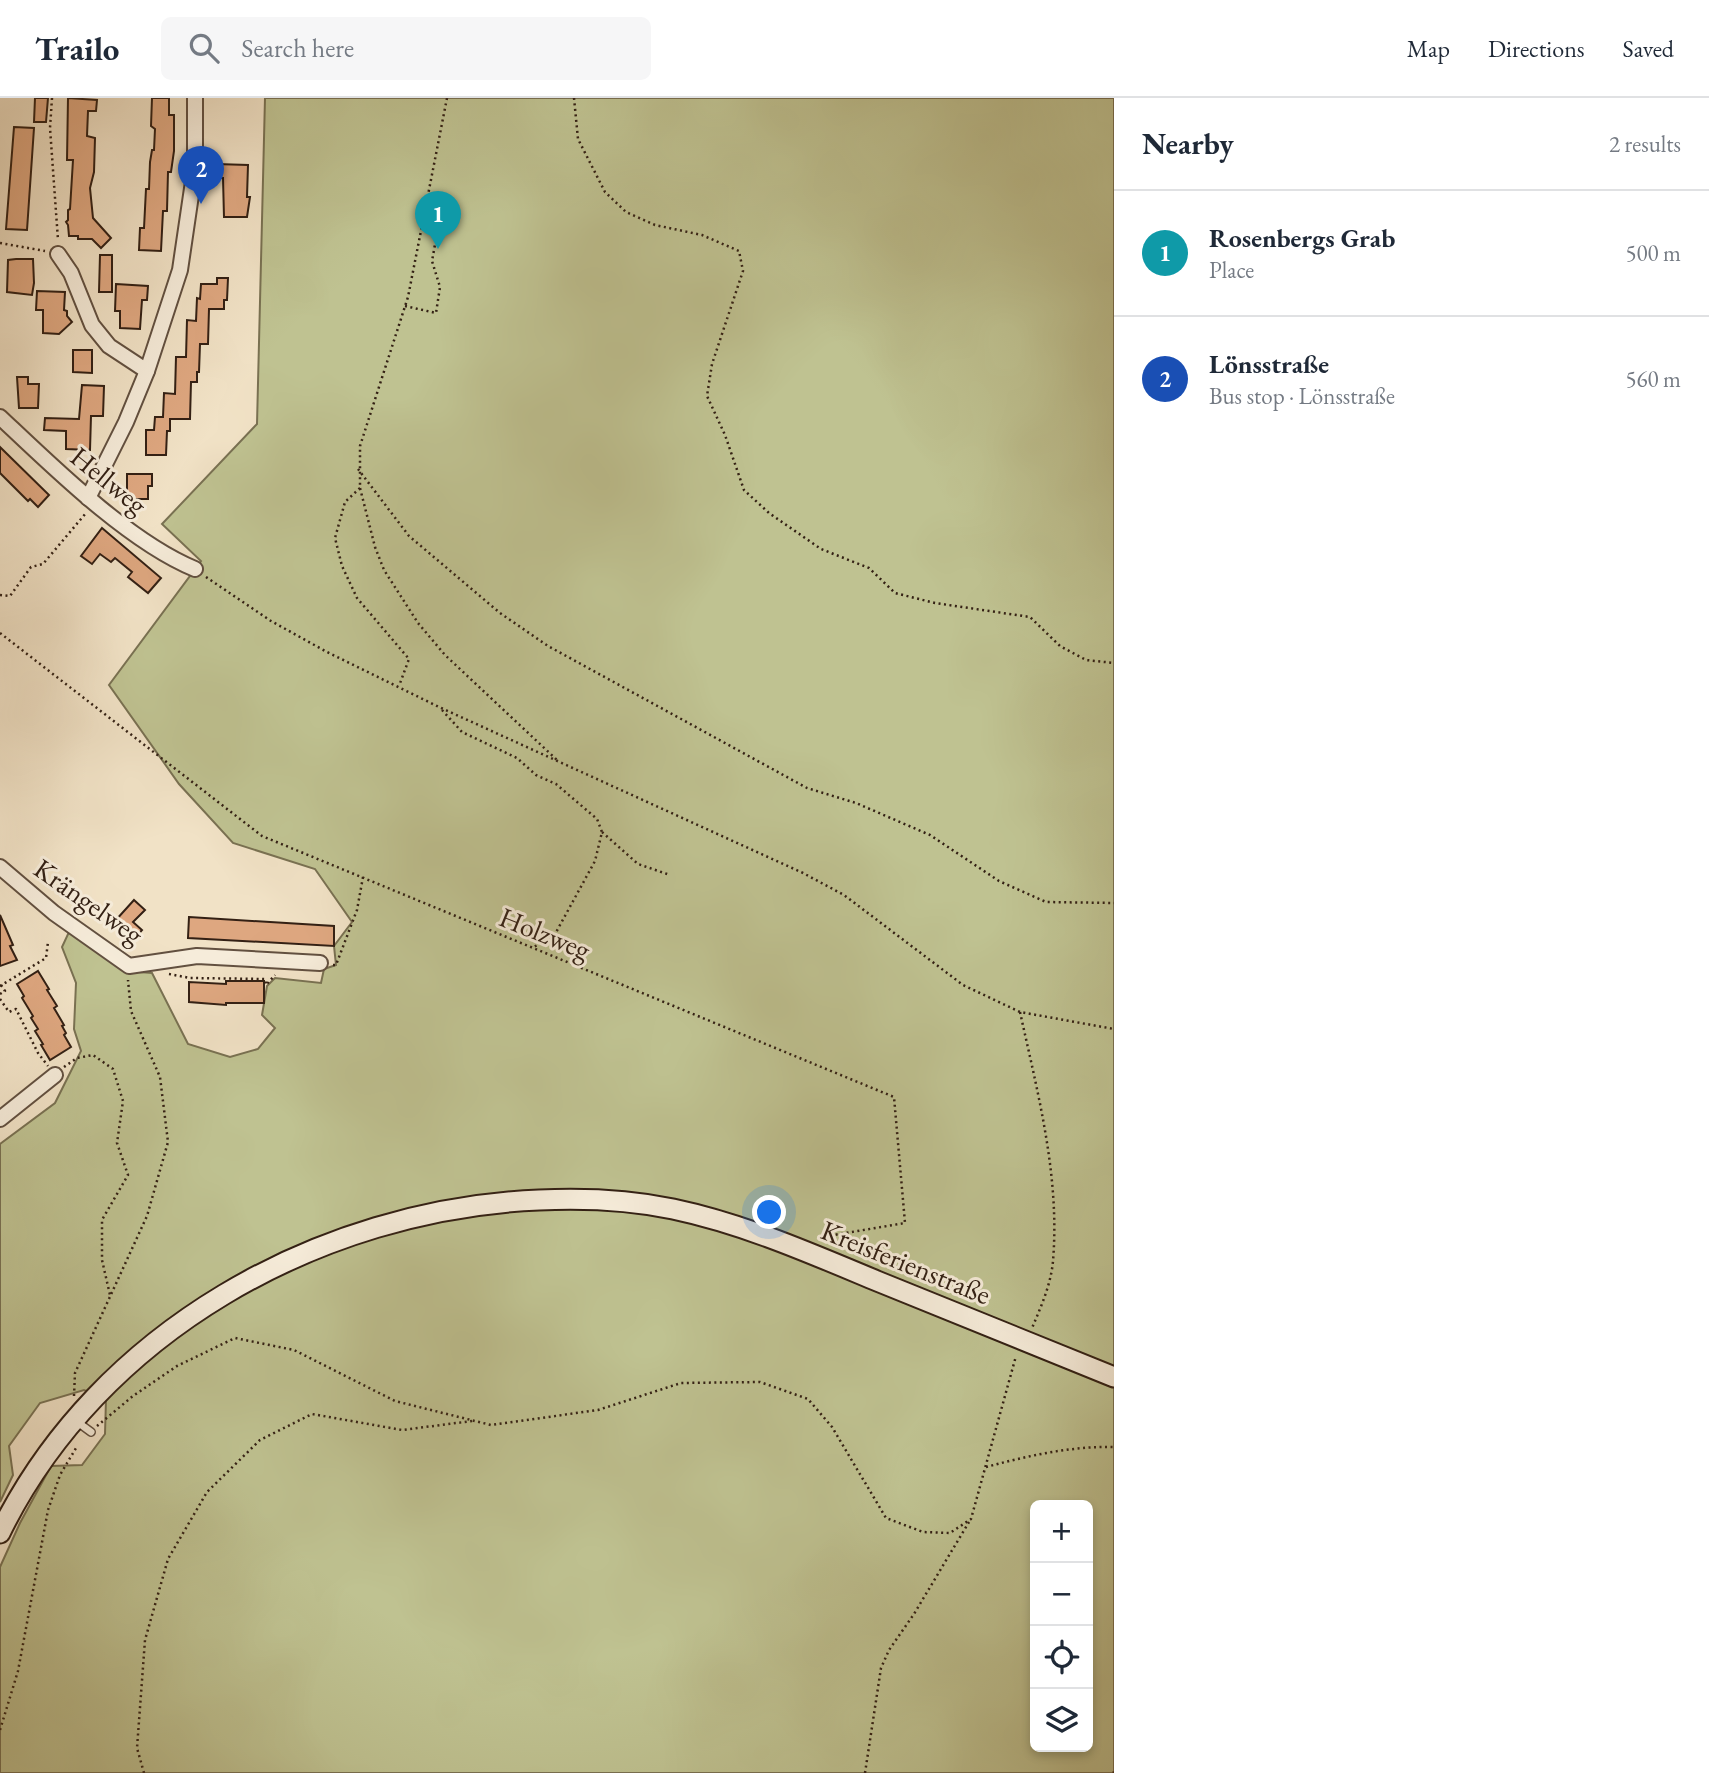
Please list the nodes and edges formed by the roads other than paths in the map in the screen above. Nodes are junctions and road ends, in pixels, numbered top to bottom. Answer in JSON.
{"nodes":[{"id":1,"x":195,"y":98,"type":"edge"},
{"id":2,"x":58,"y":254,"type":"road end"},
{"id":3,"x":147,"y":371,"type":"junction"},
{"id":4,"x":0,"y":418,"type":"edge"},
{"id":5,"x":91,"y":500,"type":"junction"},
{"id":6,"x":195,"y":569,"type":"road end"},
{"id":7,"x":0,"y":867,"type":"edge"},
{"id":8,"x":320,"y":964,"type":"road end"},
{"id":9,"x":55,"y":1075,"type":"road end"},
{"id":10,"x":0,"y":1119,"type":"edge"},
{"id":11,"x":1114,"y":1377,"type":"edge"},
{"id":12,"x":0,"y":1533,"type":"edge"}],
"edges":[{"from":1,"to":3,"type":"street"},
{"from":2,"to":3,"type":"street"},
{"from":3,"to":5,"type":"street"},
{"from":4,"to":5,"type":"street","name":"Hellweg"},
{"from":5,"to":6,"type":"street","name":"Hellweg"},
{"from":7,"to":8,"type":"street","name":"Krängelweg"},
{"from":9,"to":10,"type":"street"},
{"from":11,"to":12,"type":"street","name":"Kreisferienstraße"}]}
